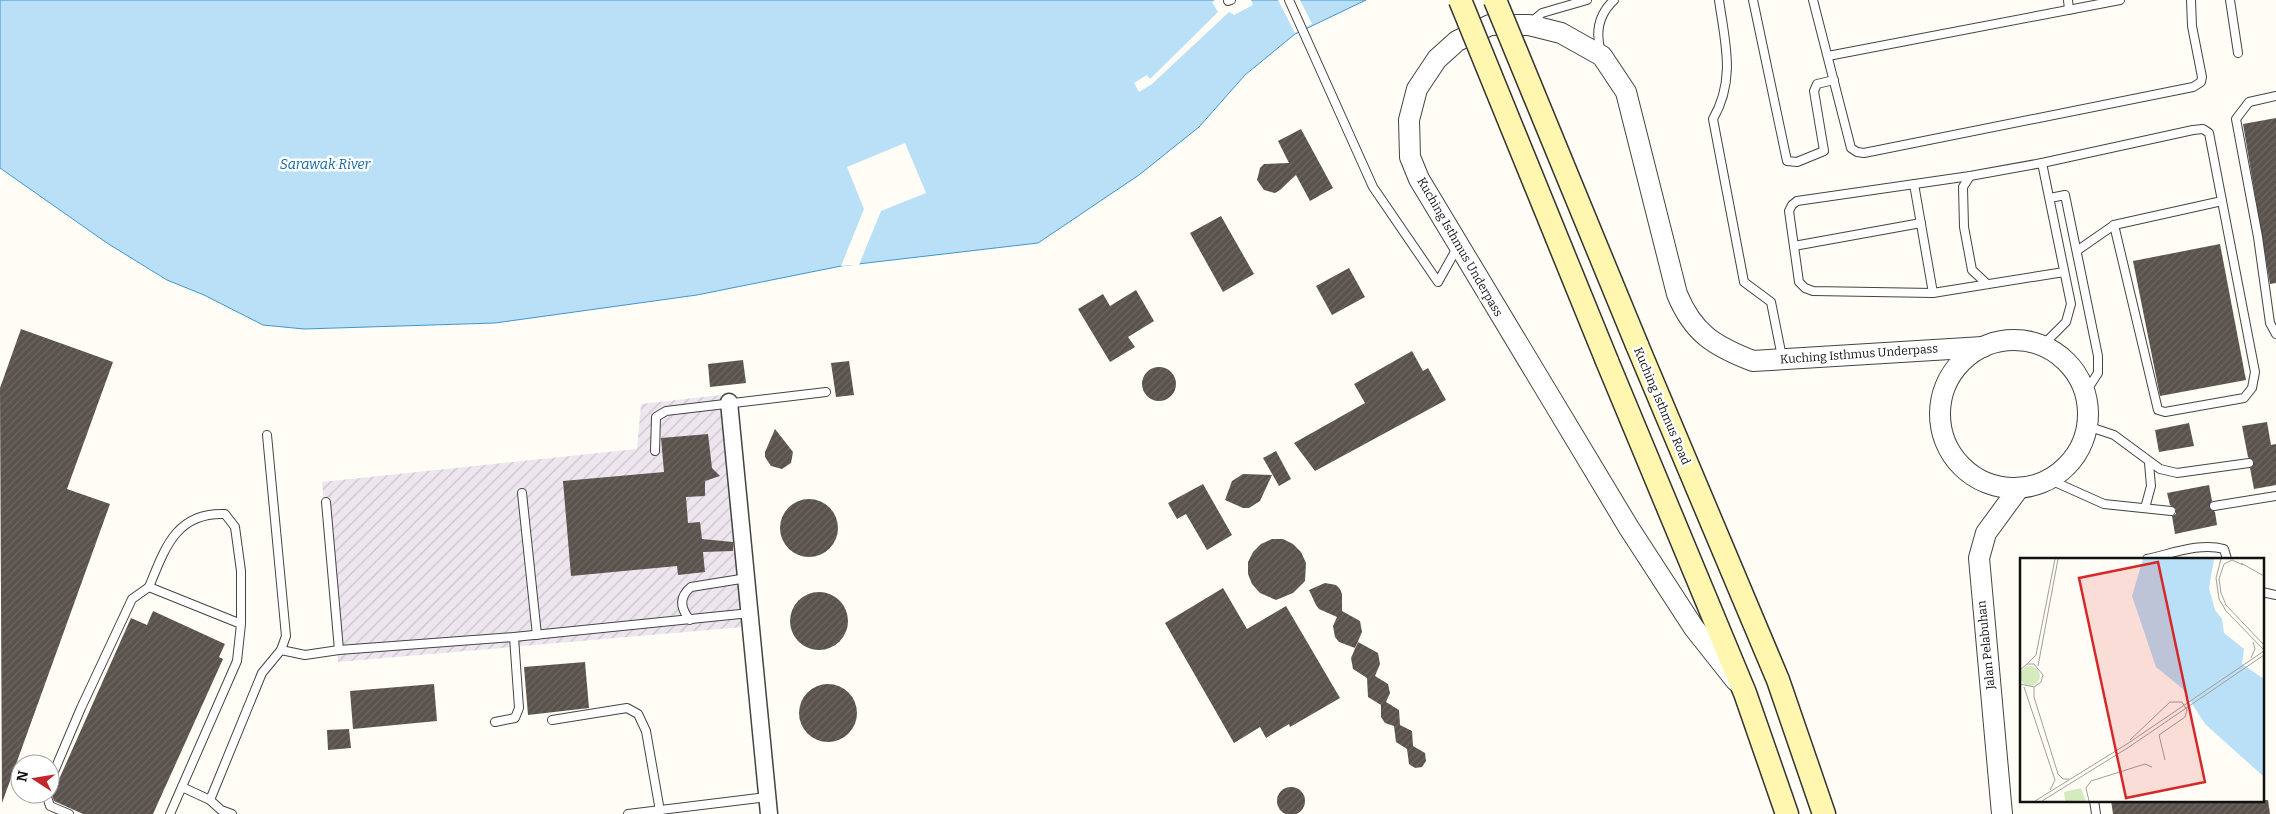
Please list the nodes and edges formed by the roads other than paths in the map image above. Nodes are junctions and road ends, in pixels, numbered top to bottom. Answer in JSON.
{"nodes":[{"id":1,"x":1290,"y":0,"type":"edge"},
{"id":2,"x":1460,"y":0,"type":"edge"},
{"id":3,"x":1495,"y":0,"type":"edge"},
{"id":4,"x":1587,"y":0,"type":"edge"},
{"id":5,"x":1614,"y":0,"type":"edge"},
{"id":6,"x":1719,"y":0,"type":"edge"},
{"id":7,"x":1753,"y":0,"type":"edge"},
{"id":8,"x":1813,"y":0,"type":"edge"},
{"id":9,"x":2068,"y":0,"type":"edge"},
{"id":10,"x":2120,"y":0,"type":"edge"},
{"id":11,"x":2191,"y":0,"type":"edge"},
{"id":12,"x":2230,"y":0,"type":"edge"},
{"id":13,"x":2069,"y":10,"type":"junction"},
{"id":14,"x":1529,"y":24,"type":"junction"},
{"id":15,"x":2238,"y":53,"type":"dead end"},
{"id":16,"x":1602,"y":56,"type":"junction"},
{"id":17,"x":1828,"y":56,"type":"junction"},
{"id":18,"x":1834,"y":80,"type":"junction"},
{"id":19,"x":2276,"y":96,"type":"edge"},
{"id":20,"x":2042,"y":162,"type":"junction"},
{"id":21,"x":1970,"y":176,"type":"junction"},
{"id":22,"x":1914,"y":184,"type":"junction"},
{"id":23,"x":2050,"y":198,"type":"junction"},
{"id":24,"x":2222,"y":201,"type":"junction"},
{"id":25,"x":1920,"y":222,"type":"junction"},
{"id":26,"x":2114,"y":226,"type":"junction"},
{"id":27,"x":1458,"y":246,"type":"junction"},
{"id":28,"x":1794,"y":246,"type":"junction"},
{"id":29,"x":2078,"y":250,"type":"junction"},
{"id":30,"x":2064,"y":272,"type":"junction"},
{"id":31,"x":1988,"y":284,"type":"junction"},
{"id":32,"x":1933,"y":292,"type":"junction"},
{"id":33,"x":2276,"y":334,"type":"edge"},
{"id":34,"x":2042,"y":345,"type":"junction"},
{"id":35,"x":1983,"y":347,"type":"junction"},
{"id":36,"x":1782,"y":359,"type":"junction"},
{"id":37,"x":826,"y":392,"type":"dead end"},
{"id":38,"x":2085,"y":393,"type":"junction"},
{"id":39,"x":729,"y":402,"type":"junction"},
{"id":40,"x":2087,"y":426,"type":"junction"},
{"id":41,"x":266,"y":435,"type":"dead end"},
{"id":42,"x":655,"y":451,"type":"dead end"},
{"id":43,"x":2149,"y":463,"type":"junction"},
{"id":44,"x":2249,"y":463,"type":"dead end"},
{"id":45,"x":2048,"y":479,"type":"junction"},
{"id":46,"x":2019,"y":488,"type":"junction"},
{"id":47,"x":522,"y":493,"type":"dead end"},
{"id":48,"x":2276,"y":496,"type":"edge"},
{"id":49,"x":326,"y":502,"type":"dead end"},
{"id":50,"x":2214,"y":506,"type":"dead end"},
{"id":51,"x":2145,"y":508,"type":"junction"},
{"id":52,"x":2171,"y":511,"type":"dead end"},
{"id":53,"x":2152,"y":558,"type":"edge"},
{"id":54,"x":2227,"y":558,"type":"edge"},
{"id":55,"x":747,"y":578,"type":"junction"},
{"id":56,"x":149,"y":587,"type":"junction"},
{"id":57,"x":750,"y":613,"type":"junction"},
{"id":58,"x":690,"y":620,"type":"junction"},
{"id":59,"x":241,"y":624,"type":"junction"},
{"id":60,"x":537,"y":635,"type":"junction"},
{"id":61,"x":514,"y":637,"type":"junction"},
{"id":62,"x":281,"y":650,"type":"junction"},
{"id":63,"x":339,"y":650,"type":"junction"},
{"id":64,"x":1745,"y":693,"type":"junction"},
{"id":65,"x":552,"y":720,"type":"dead end"},
{"id":66,"x":495,"y":722,"type":"dead end"},
{"id":67,"x":60,"y":757,"type":"edge"},
{"id":68,"x":182,"y":787,"type":"junction"},
{"id":69,"x":767,"y":797,"type":"junction"},
{"id":70,"x":210,"y":800,"type":"junction"},
{"id":71,"x":49,"y":804,"type":"edge"},
{"id":72,"x":660,"y":811,"type":"junction"},
{"id":73,"x":680,"y":811,"type":"edge"},
{"id":74,"x":221,"y":812,"type":"edge"},
{"id":75,"x":69,"y":814,"type":"edge"},
{"id":76,"x":170,"y":814,"type":"edge"},
{"id":77,"x":232,"y":814,"type":"edge"},
{"id":78,"x":628,"y":814,"type":"edge"},
{"id":79,"x":769,"y":814,"type":"edge"},
{"id":80,"x":1787,"y":814,"type":"edge"},
{"id":81,"x":1824,"y":814,"type":"edge"},
{"id":82,"x":2002,"y":814,"type":"edge"}],
"edges":[{"from":1,"to":27,"type":"lane"},
{"from":2,"to":64,"type":"main road","bridge":true},
{"from":3,"to":81,"type":"main road","name":"Kuching Isthmus Road","bridge":true},
{"from":4,"to":14,"type":"lane"},
{"from":5,"to":16,"type":"lane"},
{"from":6,"to":36,"type":"lane"},
{"from":7,"to":18,"type":"lane"},
{"from":8,"to":17,"type":"lane"},
{"from":9,"to":13,"type":"lane"},
{"from":10,"to":13,"type":"lane"},
{"from":11,"to":18,"type":"lane"},
{"from":12,"to":15,"type":"lane"},
{"from":13,"to":17,"type":"lane"},
{"from":14,"to":16,"type":"street","name":"Kuching Isthmus Underpass"},
{"from":14,"to":27,"type":"street","name":"Kuching Isthmus Underpass"},
{"from":16,"to":36,"type":"street","name":"Kuching Isthmus Underpass"},
{"from":17,"to":18,"type":"lane"},
{"from":19,"to":33,"type":"lane"},
{"from":20,"to":21,"type":"lane"},
{"from":20,"to":23,"type":"lane"},
{"from":20,"to":24,"type":"lane"},
{"from":21,"to":22,"type":"lane"},
{"from":21,"to":31,"type":"lane"},
{"from":22,"to":25,"type":"lane"},
{"from":22,"to":28,"type":"lane"},
{"from":23,"to":29,"type":"lane"},
{"from":23,"to":30,"type":"lane"},
{"from":24,"to":26,"type":"lane"},
{"from":24,"to":26,"type":"lane"},
{"from":25,"to":28,"type":"lane"},
{"from":25,"to":32,"type":"lane"},
{"from":26,"to":29,"type":"lane"},
{"from":27,"to":64,"type":"street","name":"Kuching Isthmus Underpass"},
{"from":28,"to":32,"type":"lane"},
{"from":29,"to":38,"type":"lane"},
{"from":30,"to":31,"type":"lane"},
{"from":30,"to":34,"type":"lane"},
{"from":31,"to":32,"type":"lane"},
{"from":34,"to":35,"type":"street"},
{"from":34,"to":38,"type":"street"},
{"from":35,"to":36,"type":"street","name":"Kuching Isthmus Underpass"},
{"from":35,"to":46,"type":"street"},
{"from":37,"to":39,"type":"lane"},
{"from":38,"to":40,"type":"street"},
{"from":39,"to":42,"type":"lane"},
{"from":39,"to":55,"type":"street"},
{"from":40,"to":43,"type":"lane"},
{"from":40,"to":45,"type":"street"},
{"from":41,"to":62,"type":"lane"},
{"from":43,"to":44,"type":"lane"},
{"from":43,"to":51,"type":"lane"},
{"from":45,"to":46,"type":"street"},
{"from":45,"to":51,"type":"lane"},
{"from":46,"to":82,"type":"street","name":"Jalan Pelabuhan"},
{"from":47,"to":60,"type":"lane"},
{"from":48,"to":50,"type":"lane"},
{"from":49,"to":63,"type":"lane"},
{"from":51,"to":52,"type":"lane"},
{"from":53,"to":54,"type":"lane"},
{"from":55,"to":57,"type":"street"},
{"from":55,"to":58,"type":"lane"},
{"from":56,"to":59,"type":"lane"},
{"from":56,"to":59,"type":"lane"},
{"from":56,"to":67,"type":"lane"},
{"from":57,"to":58,"type":"lane"},
{"from":57,"to":69,"type":"street"},
{"from":58,"to":60,"type":"lane"},
{"from":59,"to":68,"type":"lane"},
{"from":60,"to":61,"type":"lane"},
{"from":61,"to":63,"type":"lane"},
{"from":61,"to":66,"type":"lane"},
{"from":62,"to":63,"type":"lane"},
{"from":62,"to":70,"type":"lane"},
{"from":64,"to":80,"type":"main road"},
{"from":65,"to":72,"type":"lane"},
{"from":68,"to":70,"type":"lane"},
{"from":68,"to":76,"type":"lane"},
{"from":69,"to":73,"type":"lane"},
{"from":69,"to":79,"type":"street"},
{"from":70,"to":74,"type":"lane"},
{"from":71,"to":75,"type":"lane"},
{"from":72,"to":73,"type":"lane"},
{"from":72,"to":78,"type":"lane"},
{"from":74,"to":77,"type":"lane"}]}
